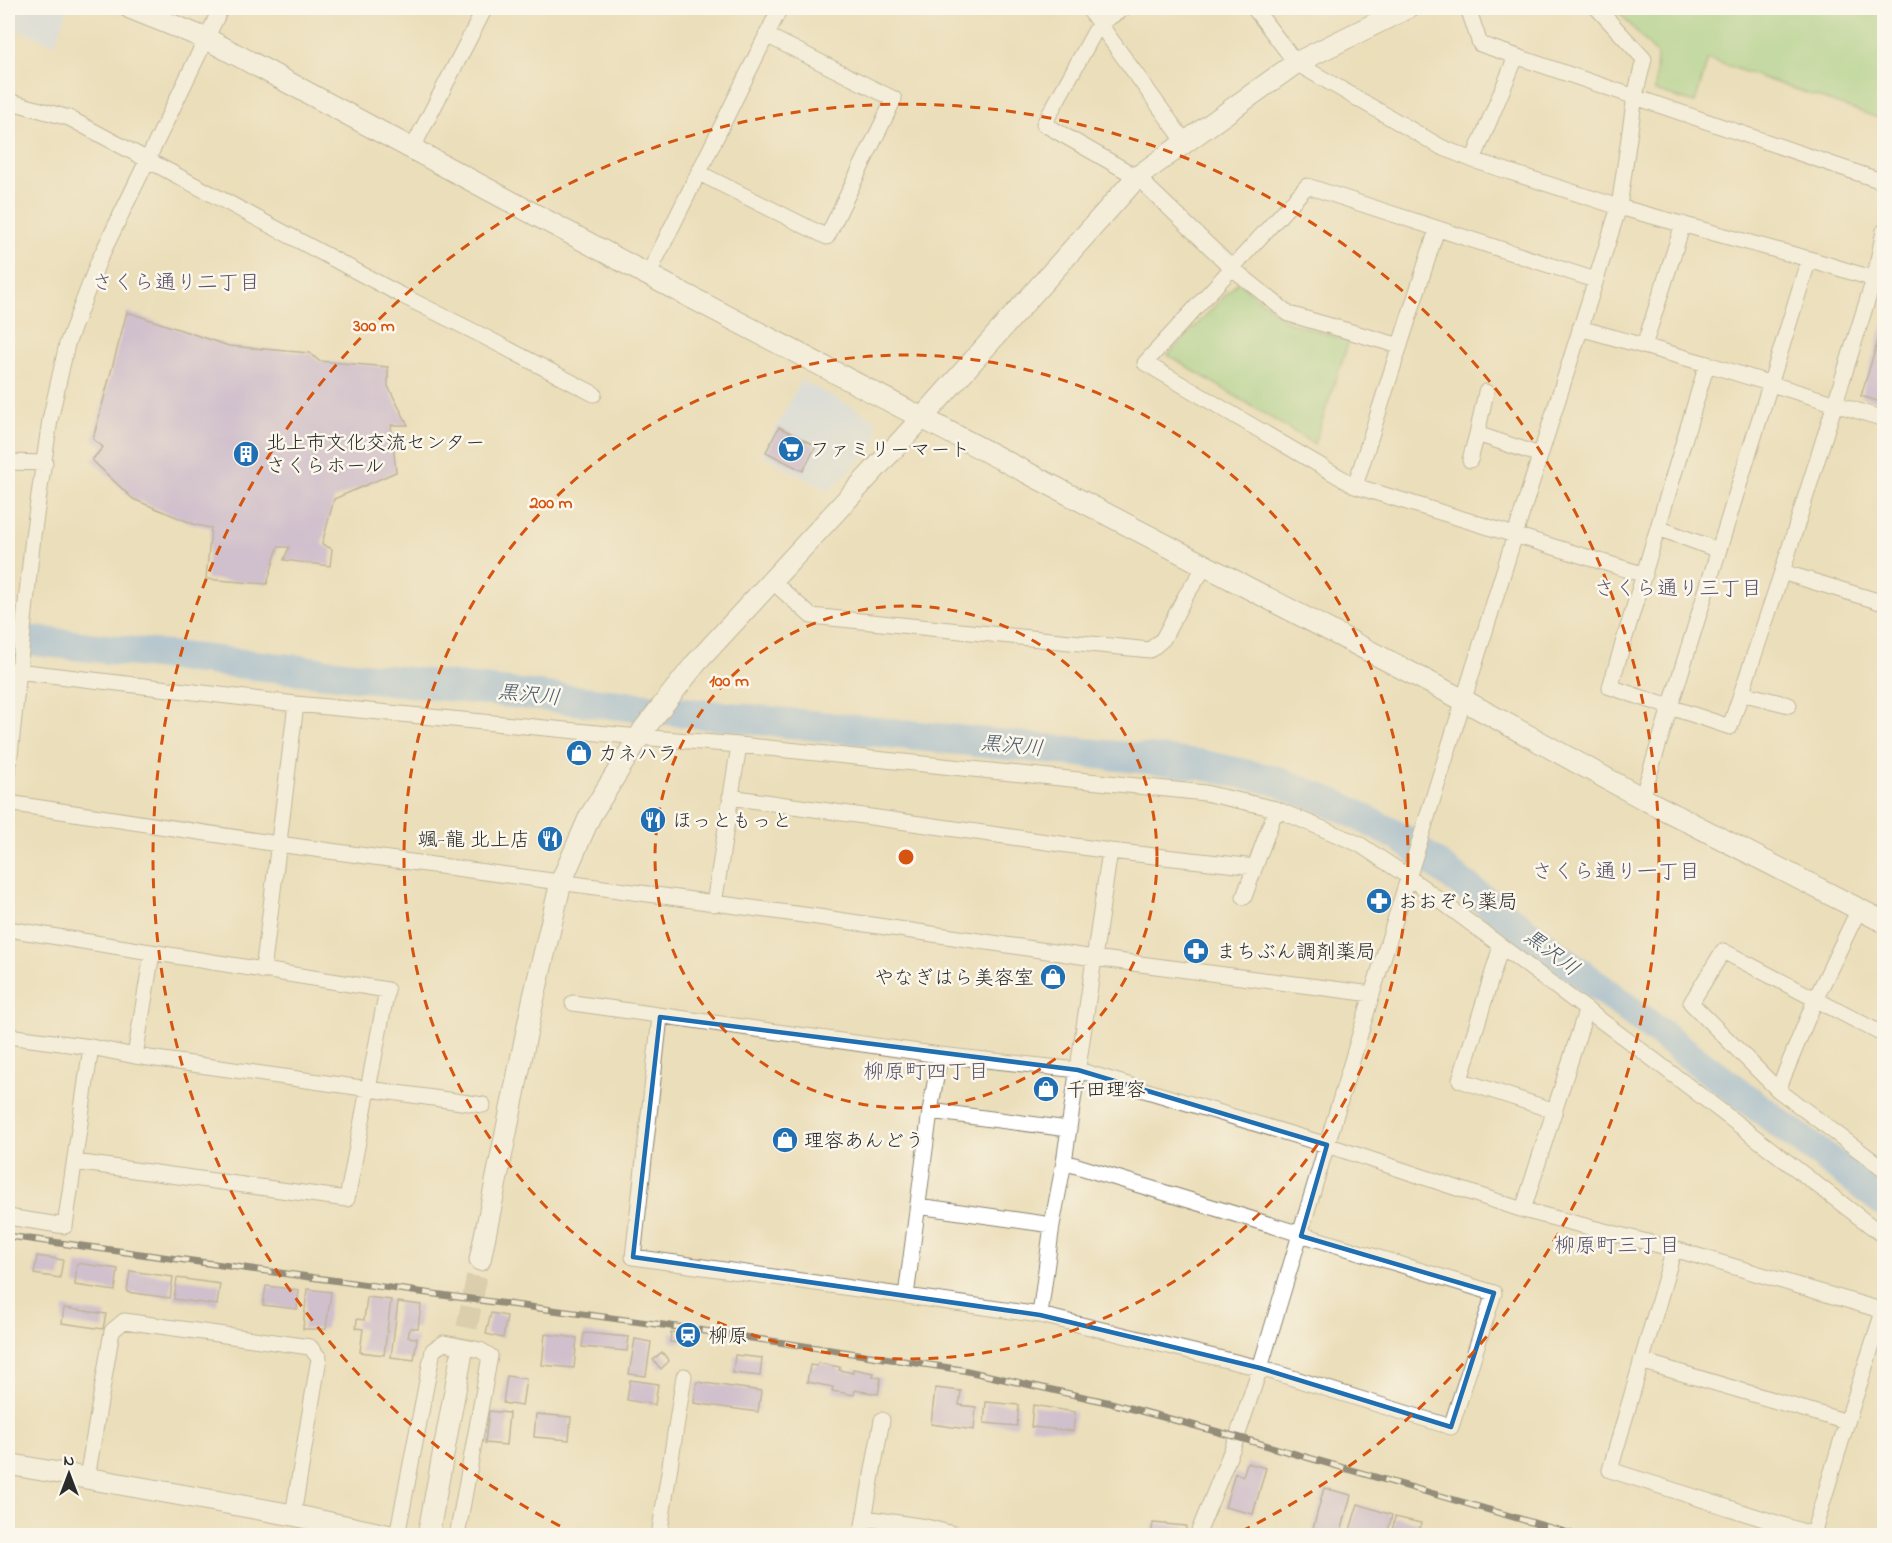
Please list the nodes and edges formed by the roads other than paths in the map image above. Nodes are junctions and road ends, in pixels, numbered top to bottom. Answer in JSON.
{"nodes":[{"id":1,"x":130,"y":8,"type":"edge"},
{"id":2,"x":221,"y":8,"type":"edge"},
{"id":3,"x":485,"y":8,"type":"edge"},
{"id":4,"x":780,"y":8,"type":"edge"},
{"id":5,"x":1088,"y":8,"type":"edge"},
{"id":6,"x":1124,"y":8,"type":"edge"},
{"id":7,"x":1254,"y":8,"type":"edge"},
{"id":8,"x":1407,"y":8,"type":"edge"},
{"id":9,"x":1468,"y":8,"type":"edge"},
{"id":10,"x":1597,"y":8,"type":"edge"},
{"id":11,"x":1099,"y":24,"type":"junction"},
{"id":12,"x":766,"y":35,"type":"junction"},
{"id":13,"x":207,"y":39,"type":"junction"},
{"id":14,"x":1516,"y":57,"type":"junction"},
{"id":15,"x":1296,"y":63,"type":"junction"},
{"id":16,"x":1635,"y":96,"type":"junction"},
{"id":17,"x":8,"y":101,"type":"edge"},
{"id":18,"x":1185,"y":142,"type":"junction"},
{"id":19,"x":412,"y":149,"type":"junction"},
{"id":20,"x":148,"y":160,"type":"junction"},
{"id":21,"x":1473,"y":160,"type":"junction"},
{"id":22,"x":699,"y":173,"type":"junction"},
{"id":23,"x":1137,"y":177,"type":"junction"},
{"id":24,"x":1884,"y":182,"type":"edge"},
{"id":25,"x":1619,"y":207,"type":"junction"},
{"id":26,"x":1683,"y":224,"type":"junction"},
{"id":27,"x":1437,"y":229,"type":"junction"},
{"id":28,"x":1884,"y":231,"type":"edge"},
{"id":29,"x":1809,"y":259,"type":"junction"},
{"id":30,"x":1232,"y":268,"type":"junction"},
{"id":31,"x":648,"y":275,"type":"junction"},
{"id":32,"x":1595,"y":280,"type":"junction"},
{"id":33,"x":1879,"y":280,"type":"edge"},
{"id":34,"x":1580,"y":328,"type":"junction"},
{"id":35,"x":1400,"y":346,"type":"junction"},
{"id":36,"x":1644,"y":346,"type":"junction"},
{"id":37,"x":1707,"y":364,"type":"junction"},
{"id":38,"x":1770,"y":385,"type":"junction"},
{"id":39,"x":1486,"y":392,"type":"dead end"},
{"id":40,"x":594,"y":394,"type":"dead end"},
{"id":41,"x":1835,"y":403,"type":"junction"},
{"id":42,"x":923,"y":417,"type":"junction"},
{"id":43,"x":1884,"y":419,"type":"edge"},
{"id":44,"x":1477,"y":434,"type":"junction"},
{"id":45,"x":1540,"y":455,"type":"junction"},
{"id":46,"x":1470,"y":460,"type":"dead end"},
{"id":47,"x":8,"y":462,"type":"edge"},
{"id":48,"x":45,"y":463,"type":"junction"},
{"id":49,"x":1355,"y":486,"type":"junction"},
{"id":50,"x":1658,"y":528,"type":"junction"},
{"id":51,"x":1515,"y":535,"type":"junction"},
{"id":52,"x":1718,"y":550,"type":"junction"},
{"id":53,"x":1205,"y":567,"type":"junction"},
{"id":54,"x":1782,"y":572,"type":"junction"},
{"id":55,"x":1645,"y":575,"type":"junction"},
{"id":56,"x":772,"y":581,"type":"junction"},
{"id":57,"x":1884,"y":603,"type":"edge"},
{"id":58,"x":15,"y":669,"type":"edge"},
{"id":59,"x":1741,"y":693,"type":"junction"},
{"id":60,"x":1465,"y":701,"type":"junction"},
{"id":61,"x":296,"y":704,"type":"junction"},
{"id":62,"x":1789,"y":705,"type":"dead end"},
{"id":63,"x":1669,"y":706,"type":"junction"},
{"id":64,"x":641,"y":733,"type":"junction"},
{"id":65,"x":739,"y":745,"type":"junction"},
{"id":66,"x":8,"y":774,"type":"edge"},
{"id":67,"x":730,"y":796,"type":"junction"},
{"id":68,"x":1641,"y":798,"type":"junction"},
{"id":69,"x":8,"y":803,"type":"edge"},
{"id":70,"x":1276,"y":809,"type":"junction"},
{"id":71,"x":278,"y":844,"type":"junction"},
{"id":72,"x":1110,"y":851,"type":"junction"},
{"id":73,"x":1255,"y":867,"type":"junction"},
{"id":74,"x":1411,"y":874,"type":"junction"},
{"id":75,"x":561,"y":882,"type":"junction"},
{"id":76,"x":1244,"y":897,"type":"dead end"},
{"id":77,"x":714,"y":904,"type":"junction"},
{"id":78,"x":1859,"y":909,"type":"junction"},
{"id":79,"x":1884,"y":922,"type":"edge"},
{"id":80,"x":8,"y":929,"type":"edge"},
{"id":81,"x":1501,"y":946,"type":"junction"},
{"id":82,"x":152,"y":953,"type":"junction"},
{"id":83,"x":1094,"y":958,"type":"junction"},
{"id":84,"x":263,"y":971,"type":"junction"},
{"id":85,"x":1372,"y":994,"type":"junction"},
{"id":86,"x":1816,"y":998,"type":"junction"},
{"id":87,"x":573,"y":1003,"type":"dead end"},
{"id":88,"x":1586,"y":1011,"type":"junction"},
{"id":89,"x":660,"y":1017,"type":"junction"},
{"id":90,"x":1884,"y":1035,"type":"edge"},
{"id":91,"x":8,"y":1036,"type":"edge"},
{"id":92,"x":91,"y":1047,"type":"junction"},
{"id":93,"x":940,"y":1054,"type":"junction"},
{"id":94,"x":135,"y":1056,"type":"junction"},
{"id":95,"x":1077,"y":1070,"type":"junction"},
{"id":96,"x":368,"y":1089,"type":"junction"},
{"id":97,"x":1778,"y":1090,"type":"junction"},
{"id":98,"x":483,"y":1105,"type":"dead end"},
{"id":99,"x":930,"y":1111,"type":"junction"},
{"id":100,"x":1555,"y":1111,"type":"junction"},
{"id":101,"x":1068,"y":1129,"type":"junction"},
{"id":102,"x":1327,"y":1145,"type":"junction"},
{"id":103,"x":75,"y":1162,"type":"junction"},
{"id":104,"x":1064,"y":1162,"type":"junction"},
{"id":105,"x":1884,"y":1169,"type":"edge"},
{"id":106,"x":918,"y":1206,"type":"junction"},
{"id":107,"x":1523,"y":1210,"type":"junction"},
{"id":108,"x":8,"y":1217,"type":"edge"},
{"id":109,"x":1052,"y":1225,"type":"junction"},
{"id":110,"x":1301,"y":1236,"type":"junction"},
{"id":111,"x":1884,"y":1236,"type":"edge"},
{"id":112,"x":1674,"y":1248,"type":"junction"},
{"id":113,"x":480,"y":1260,"type":"tunnel mouth"},
{"id":114,"x":906,"y":1296,"type":"junction"},
{"id":115,"x":1884,"y":1310,"type":"edge"},
{"id":116,"x":1040,"y":1315,"type":"junction"},
{"id":117,"x":461,"y":1358,"type":"tunnel mouth"},
{"id":118,"x":1641,"y":1361,"type":"junction"},
{"id":119,"x":1260,"y":1368,"type":"junction"},
{"id":120,"x":684,"y":1376,"type":"dead end"},
{"id":121,"x":882,"y":1420,"type":"dead end"},
{"id":122,"x":1847,"y":1422,"type":"junction"},
{"id":123,"x":8,"y":1464,"type":"edge"},
{"id":124,"x":87,"y":1478,"type":"junction"},
{"id":125,"x":293,"y":1515,"type":"junction"},
{"id":126,"x":865,"y":1518,"type":"junction"},
{"id":127,"x":1815,"y":1535,"type":"edge"},
{"id":128,"x":391,"y":1536,"type":"edge"},
{"id":129,"x":397,"y":1536,"type":"edge"},
{"id":130,"x":428,"y":1536,"type":"edge"},
{"id":131,"x":457,"y":1536,"type":"edge"},
{"id":132,"x":659,"y":1536,"type":"edge"},
{"id":133,"x":861,"y":1536,"type":"edge"},
{"id":134,"x":961,"y":1536,"type":"edge"},
{"id":135,"x":1197,"y":1536,"type":"edge"}],
"edges":[{"from":1,"to":13,"type":"street"},
{"from":2,"to":13,"type":"street"},
{"from":3,"to":19,"type":"street"},
{"from":4,"to":12,"type":"street"},
{"from":5,"to":11,"type":"street"},
{"from":6,"to":11,"type":"street"},
{"from":7,"to":15,"type":"street"},
{"from":8,"to":15,"type":"street"},
{"from":9,"to":14,"type":"street"},
{"from":10,"to":16,"type":"street"},
{"from":11,"to":18,"type":"street"},
{"from":11,"to":23,"type":"street"},
{"from":12,"to":22,"type":"street"},
{"from":12,"to":22,"type":"street"},
{"from":13,"to":19,"type":"street"},
{"from":13,"to":20,"type":"street"},
{"from":14,"to":16,"type":"street"},
{"from":14,"to":21,"type":"street"},
{"from":15,"to":18,"type":"street"},
{"from":15,"to":21,"type":"street"},
{"from":16,"to":24,"type":"street"},
{"from":16,"to":25,"type":"street"},
{"from":17,"to":20,"type":"street"},
{"from":18,"to":23,"type":"street"},
{"from":19,"to":31,"type":"street"},
{"from":20,"to":40,"type":"street"},
{"from":20,"to":48,"type":"street"},
{"from":21,"to":25,"type":"street"},
{"from":22,"to":31,"type":"street"},
{"from":23,"to":30,"type":"street"},
{"from":23,"to":42,"type":"street"},
{"from":25,"to":26,"type":"street"},
{"from":25,"to":32,"type":"street"},
{"from":26,"to":29,"type":"street"},
{"from":26,"to":36,"type":"street"},
{"from":27,"to":30,"type":"street"},
{"from":27,"to":32,"type":"street"},
{"from":27,"to":35,"type":"street"},
{"from":28,"to":33,"type":"street"},
{"from":29,"to":33,"type":"street"},
{"from":29,"to":38,"type":"street"},
{"from":30,"to":35,"type":"street"},
{"from":30,"to":49,"type":"street"},
{"from":31,"to":42,"type":"street"},
{"from":32,"to":34,"type":"street"},
{"from":33,"to":41,"type":"street"},
{"from":34,"to":36,"type":"street"},
{"from":34,"to":45,"type":"street"},
{"from":35,"to":49,"type":"street"},
{"from":36,"to":37,"type":"street"},
{"from":37,"to":38,"type":"street"},
{"from":37,"to":50,"type":"street"},
{"from":38,"to":41,"type":"street"},
{"from":38,"to":52,"type":"street"},
{"from":39,"to":44,"type":"street"},
{"from":41,"to":43,"type":"street"},
{"from":41,"to":54,"type":"street"},
{"from":42,"to":53,"type":"street"},
{"from":42,"to":56,"type":"street"},
{"from":44,"to":45,"type":"street"},
{"from":44,"to":46,"type":"street"},
{"from":45,"to":51,"type":"street"},
{"from":47,"to":48,"type":"street"},
{"from":48,"to":58,"type":"street"},
{"from":49,"to":51,"type":"street"},
{"from":50,"to":52,"type":"street"},
{"from":50,"to":55,"type":"street"},
{"from":51,"to":55,"type":"street"},
{"from":51,"to":60,"type":"street"},
{"from":52,"to":63,"type":"street"},
{"from":53,"to":56,"type":"street"},
{"from":53,"to":60,"type":"street"},
{"from":54,"to":57,"type":"street"},
{"from":54,"to":59,"type":"street"},
{"from":55,"to":63,"type":"street"},
{"from":56,"to":64,"type":"street"},
{"from":58,"to":61,"type":"street"},
{"from":58,"to":66,"type":"street"},
{"from":59,"to":62,"type":"street"},
{"from":59,"to":63,"type":"street"},
{"from":60,"to":68,"type":"street"},
{"from":60,"to":74,"type":"street"},
{"from":61,"to":64,"type":"street"},
{"from":61,"to":71,"type":"street"},
{"from":63,"to":68,"type":"street"},
{"from":64,"to":65,"type":"street"},
{"from":64,"to":75,"type":"street"},
{"from":65,"to":67,"type":"street"},
{"from":65,"to":70,"type":"street"},
{"from":67,"to":72,"type":"street"},
{"from":67,"to":77,"type":"street"},
{"from":68,"to":78,"type":"street"},
{"from":69,"to":71,"type":"street"},
{"from":70,"to":73,"type":"street"},
{"from":70,"to":74,"type":"street"},
{"from":71,"to":75,"type":"street"},
{"from":71,"to":84,"type":"street"},
{"from":72,"to":73,"type":"street"},
{"from":72,"to":83,"type":"street"},
{"from":73,"to":76,"type":"street"},
{"from":74,"to":81,"type":"street"},
{"from":74,"to":85,"type":"street"},
{"from":75,"to":77,"type":"street"},
{"from":75,"to":113,"type":"street"},
{"from":77,"to":83,"type":"street"},
{"from":78,"to":79,"type":"street"},
{"from":78,"to":86,"type":"street"},
{"from":80,"to":82,"type":"street"},
{"from":81,"to":88,"type":"street"},
{"from":81,"to":100,"type":"street"},
{"from":82,"to":84,"type":"street"},
{"from":82,"to":94,"type":"street"},
{"from":83,"to":85,"type":"street"},
{"from":83,"to":95,"type":"street"},
{"from":84,"to":96,"type":"street"},
{"from":85,"to":102,"type":"street"},
{"from":86,"to":90,"type":"street"},
{"from":86,"to":97,"type":"street"},
{"from":86,"to":97,"type":"street"},
{"from":87,"to":89,"type":"street"},
{"from":88,"to":100,"type":"street"},
{"from":88,"to":111,"type":"street"},
{"from":89,"to":93,"type":"street"},
{"from":89,"to":114,"type":"street"},
{"from":91,"to":92,"type":"street"},
{"from":92,"to":94,"type":"street"},
{"from":92,"to":103,"type":"street"},
{"from":93,"to":95,"type":"street"},
{"from":93,"to":99,"type":"street"},
{"from":94,"to":96,"type":"street"},
{"from":95,"to":101,"type":"street"},
{"from":95,"to":102,"type":"street"},
{"from":96,"to":98,"type":"street"},
{"from":96,"to":103,"type":"street"},
{"from":97,"to":105,"type":"street"},
{"from":99,"to":101,"type":"street"},
{"from":99,"to":106,"type":"street"},
{"from":100,"to":107,"type":"street"},
{"from":101,"to":104,"type":"street"},
{"from":102,"to":107,"type":"street"},
{"from":102,"to":110,"type":"street"},
{"from":103,"to":108,"type":"street"},
{"from":104,"to":109,"type":"street"},
{"from":104,"to":110,"type":"street"},
{"from":106,"to":109,"type":"street"},
{"from":106,"to":114,"type":"street"},
{"from":107,"to":112,"type":"street"},
{"from":109,"to":116,"type":"street"},
{"from":110,"to":119,"type":"street"},
{"from":110,"to":119,"type":"street"},
{"from":112,"to":115,"type":"street"},
{"from":112,"to":118,"type":"street"},
{"from":114,"to":116,"type":"street"},
{"from":115,"to":122,"type":"street"},
{"from":116,"to":119,"type":"street"},
{"from":117,"to":130,"type":"street"},
{"from":118,"to":122,"type":"street"},
{"from":118,"to":127,"type":"street"},
{"from":119,"to":135,"type":"street"},
{"from":120,"to":132,"type":"street"},
{"from":121,"to":126,"type":"street"},
{"from":122,"to":127,"type":"street"},
{"from":123,"to":124,"type":"street"},
{"from":124,"to":125,"type":"street"},
{"from":124,"to":125,"type":"street"},
{"from":125,"to":128,"type":"street"},
{"from":126,"to":133,"type":"street"},
{"from":126,"to":134,"type":"street"},
{"from":129,"to":131,"type":"street"}]}
